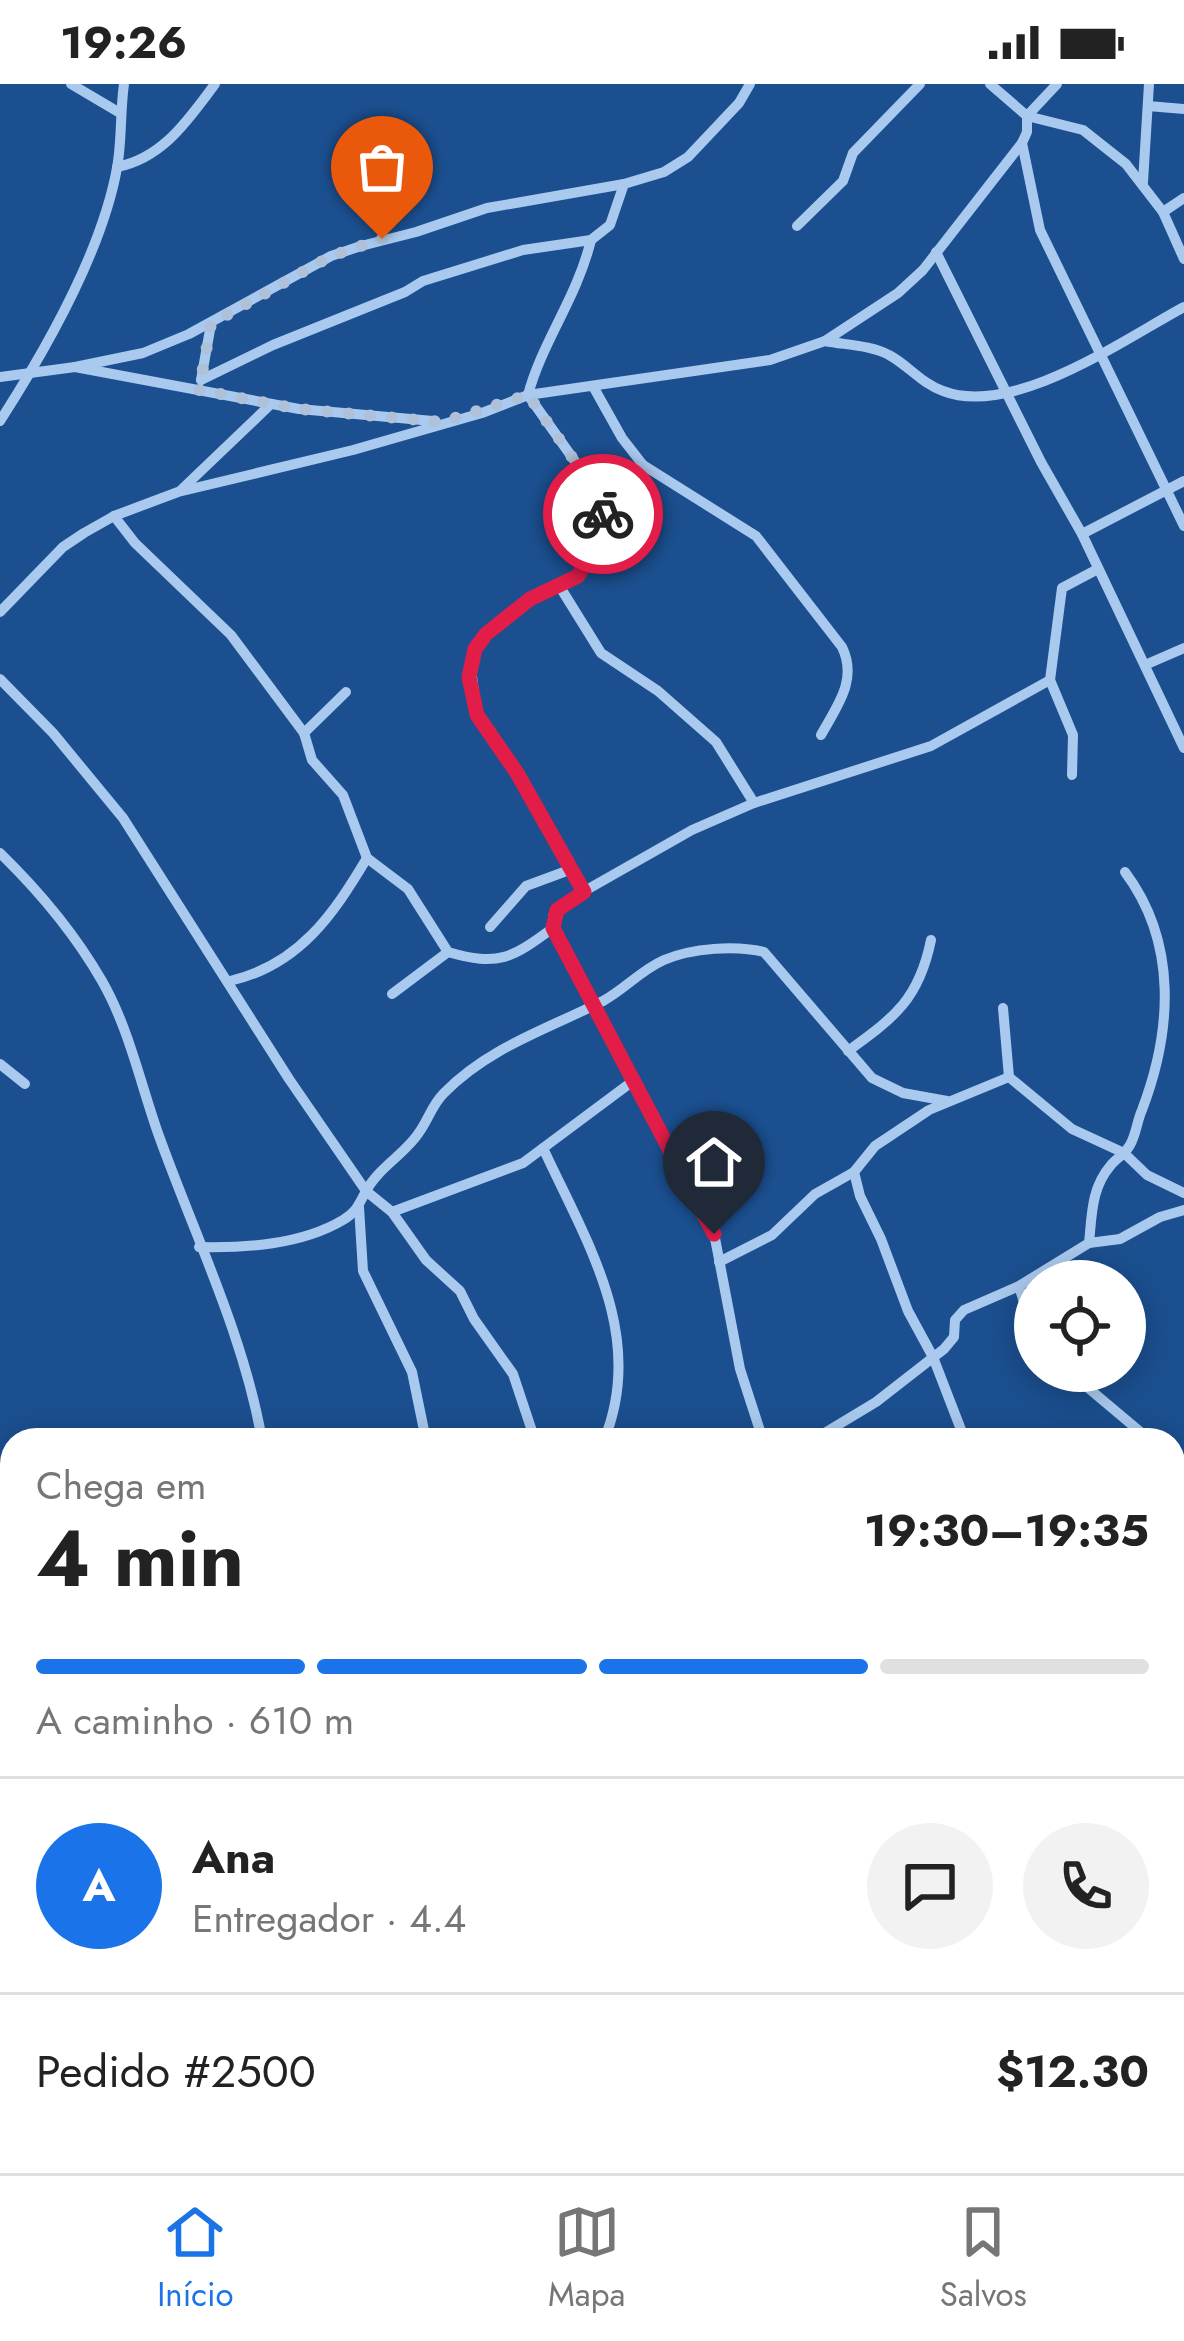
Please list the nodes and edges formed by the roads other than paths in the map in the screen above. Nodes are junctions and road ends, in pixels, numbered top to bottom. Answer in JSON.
{"nodes":[{"id":1,"x":71,"y":84,"type":"edge"},
{"id":2,"x":124,"y":84,"type":"edge"},
{"id":3,"x":215,"y":84,"type":"edge"},
{"id":4,"x":750,"y":84,"type":"edge"},
{"id":5,"x":920,"y":84,"type":"edge"},
{"id":6,"x":989,"y":84,"type":"edge"},
{"id":7,"x":1057,"y":84,"type":"edge"},
{"id":8,"x":1149,"y":84,"type":"edge"},
{"id":9,"x":1148,"y":106,"type":"junction"},
{"id":10,"x":1184,"y":109,"type":"edge"},
{"id":11,"x":121,"y":113,"type":"junction"},
{"id":12,"x":1027,"y":116,"type":"junction"},
{"id":13,"x":1022,"y":143,"type":"junction"},
{"id":14,"x":117,"y":167,"type":"junction"},
{"id":15,"x":1143,"y":182,"type":"junction"},
{"id":16,"x":624,"y":184,"type":"junction"},
{"id":17,"x":1184,"y":198,"type":"edge"},
{"id":18,"x":1163,"y":212,"type":"junction"},
{"id":19,"x":797,"y":226,"type":"dead end"},
{"id":20,"x":590,"y":241,"type":"junction"},
{"id":21,"x":936,"y":252,"type":"junction"},
{"id":22,"x":1184,"y":259,"type":"edge"},
{"id":23,"x":1184,"y":308,"type":"edge"},
{"id":24,"x":211,"y":324,"type":"junction"},
{"id":25,"x":825,"y":341,"type":"junction"},
{"id":26,"x":1101,"y":351,"type":"junction"},
{"id":27,"x":75,"y":367,"type":"junction"},
{"id":28,"x":33,"y":371,"type":"junction"},
{"id":29,"x":0,"y":377,"type":"edge"},
{"id":30,"x":200,"y":385,"type":"junction"},
{"id":31,"x":594,"y":388,"type":"junction"},
{"id":32,"x":1007,"y":393,"type":"junction"},
{"id":33,"x":528,"y":395,"type":"junction"},
{"id":34,"x":272,"y":404,"type":"junction"},
{"id":35,"x":0,"y":421,"type":"edge"},
{"id":36,"x":442,"y":422,"type":"junction"},
{"id":37,"x":644,"y":465,"type":"junction"},
{"id":38,"x":1184,"y":481,"type":"edge"},
{"id":39,"x":1166,"y":490,"type":"junction"},
{"id":40,"x":178,"y":492,"type":"junction"},
{"id":41,"x":114,"y":516,"type":"junction"},
{"id":42,"x":605,"y":518,"type":"junction"},
{"id":43,"x":1184,"y":526,"type":"edge"},
{"id":44,"x":1082,"y":534,"type":"junction"},
{"id":45,"x":1096,"y":570,"type":"junction"},
{"id":46,"x":560,"y":587,"type":"junction"},
{"id":47,"x":0,"y":612,"type":"edge"},
{"id":48,"x":1184,"y":648,"type":"edge"},
{"id":49,"x":1145,"y":665,"type":"junction"},
{"id":50,"x":0,"y":679,"type":"edge"},
{"id":51,"x":1050,"y":680,"type":"junction"},
{"id":52,"x":346,"y":692,"type":"dead end"},
{"id":53,"x":304,"y":733,"type":"junction"},
{"id":54,"x":820,"y":735,"type":"dead end"},
{"id":55,"x":1184,"y":748,"type":"edge"},
{"id":56,"x":1072,"y":775,"type":"dead end"},
{"id":57,"x":754,"y":803,"type":"junction"},
{"id":58,"x":0,"y":853,"type":"edge"},
{"id":59,"x":367,"y":858,"type":"junction"},
{"id":60,"x":572,"y":869,"type":"junction"},
{"id":61,"x":1125,"y":872,"type":"dead end"},
{"id":62,"x":584,"y":892,"type":"junction"},
{"id":63,"x":490,"y":927,"type":"dead end"},
{"id":64,"x":553,"y":928,"type":"junction"},
{"id":65,"x":931,"y":940,"type":"dead end"},
{"id":66,"x":448,"y":952,"type":"junction"},
{"id":67,"x":230,"y":981,"type":"junction"},
{"id":68,"x":392,"y":994,"type":"dead end"},
{"id":69,"x":593,"y":1005,"type":"junction"},
{"id":70,"x":1003,"y":1008,"type":"dead end"},
{"id":71,"x":848,"y":1051,"type":"junction"},
{"id":72,"x":0,"y":1064,"type":"edge"},
{"id":73,"x":1009,"y":1078,"type":"junction"},
{"id":74,"x":633,"y":1081,"type":"junction"},
{"id":75,"x":25,"y":1084,"type":"dead end"},
{"id":76,"x":947,"y":1101,"type":"junction"},
{"id":77,"x":543,"y":1148,"type":"junction"},
{"id":78,"x":1124,"y":1153,"type":"junction"},
{"id":79,"x":854,"y":1172,"type":"junction"},
{"id":80,"x":366,"y":1191,"type":"junction"},
{"id":81,"x":1184,"y":1193,"type":"edge"},
{"id":82,"x":359,"y":1208,"type":"junction"},
{"id":83,"x":1184,"y":1210,"type":"edge"},
{"id":84,"x":392,"y":1212,"type":"junction"},
{"id":85,"x":1088,"y":1244,"type":"junction"},
{"id":86,"x":199,"y":1247,"type":"junction"},
{"id":87,"x":1062,"y":1260,"type":"edge"},
{"id":88,"x":719,"y":1262,"type":"junction"},
{"id":89,"x":1014,"y":1288,"type":"edge"},
{"id":90,"x":933,"y":1357,"type":"junction"},
{"id":91,"x":1093,"y":1392,"type":"edge"},
{"id":92,"x":260,"y":1428,"type":"edge"},
{"id":93,"x":424,"y":1428,"type":"edge"},
{"id":94,"x":531,"y":1428,"type":"edge"},
{"id":95,"x":608,"y":1428,"type":"edge"},
{"id":96,"x":759,"y":1428,"type":"edge"},
{"id":97,"x":833,"y":1428,"type":"edge"},
{"id":98,"x":960,"y":1428,"type":"edge"},
{"id":99,"x":1136,"y":1428,"type":"edge"}],
"edges":[{"from":1,"to":11,"type":"street"},
{"from":2,"to":11,"type":"street"},
{"from":3,"to":14,"type":"street"},
{"from":4,"to":16,"type":"street"},
{"from":5,"to":19,"type":"street"},
{"from":6,"to":12,"type":"street"},
{"from":7,"to":12,"type":"street"},
{"from":8,"to":9,"type":"street"},
{"from":9,"to":10,"type":"street"},
{"from":9,"to":15,"type":"street"},
{"from":11,"to":14,"type":"street"},
{"from":12,"to":13,"type":"street"},
{"from":12,"to":15,"type":"street"},
{"from":13,"to":21,"type":"street"},
{"from":13,"to":26,"type":"street"},
{"from":14,"to":28,"type":"street"},
{"from":15,"to":18,"type":"street"},
{"from":16,"to":20,"type":"street"},
{"from":16,"to":24,"type":"street"},
{"from":17,"to":18,"type":"street"},
{"from":18,"to":22,"type":"street"},
{"from":20,"to":30,"type":"street"},
{"from":20,"to":33,"type":"street"},
{"from":21,"to":25,"type":"street"},
{"from":21,"to":32,"type":"street"},
{"from":23,"to":26,"type":"street"},
{"from":24,"to":27,"type":"street"},
{"from":24,"to":30,"type":"street"},
{"from":25,"to":31,"type":"street"},
{"from":25,"to":32,"type":"street"},
{"from":26,"to":32,"type":"street"},
{"from":26,"to":39,"type":"street"},
{"from":27,"to":28,"type":"street"},
{"from":27,"to":30,"type":"street"},
{"from":28,"to":29,"type":"street"},
{"from":28,"to":35,"type":"street"},
{"from":30,"to":34,"type":"street"},
{"from":31,"to":33,"type":"street"},
{"from":31,"to":37,"type":"street"},
{"from":32,"to":44,"type":"street"},
{"from":33,"to":36,"type":"street"},
{"from":33,"to":42,"type":"street"},
{"from":34,"to":36,"type":"street"},
{"from":34,"to":40,"type":"street"},
{"from":36,"to":40,"type":"street"},
{"from":37,"to":42,"type":"street"},
{"from":37,"to":54,"type":"street"},
{"from":38,"to":39,"type":"street"},
{"from":39,"to":43,"type":"street"},
{"from":39,"to":44,"type":"street"},
{"from":40,"to":41,"type":"street"},
{"from":41,"to":47,"type":"street"},
{"from":41,"to":53,"type":"street"},
{"from":42,"to":46,"type":"street"},
{"from":44,"to":45,"type":"street"},
{"from":45,"to":49,"type":"street"},
{"from":45,"to":51,"type":"street"},
{"from":46,"to":57,"type":"street"},
{"from":46,"to":60,"type":"street"},
{"from":48,"to":49,"type":"street"},
{"from":49,"to":55,"type":"street"},
{"from":50,"to":67,"type":"street"},
{"from":51,"to":56,"type":"street"},
{"from":51,"to":57,"type":"street"},
{"from":52,"to":53,"type":"street"},
{"from":53,"to":59,"type":"street"},
{"from":57,"to":62,"type":"street"},
{"from":58,"to":86,"type":"street"},
{"from":59,"to":66,"type":"street"},
{"from":59,"to":67,"type":"street"},
{"from":60,"to":62,"type":"street"},
{"from":60,"to":63,"type":"street"},
{"from":61,"to":78,"type":"street"},
{"from":62,"to":64,"type":"street"},
{"from":64,"to":66,"type":"street"},
{"from":64,"to":69,"type":"street"},
{"from":65,"to":71,"type":"street"},
{"from":66,"to":68,"type":"street"},
{"from":67,"to":80,"type":"street"},
{"from":69,"to":71,"type":"street"},
{"from":69,"to":74,"type":"street"},
{"from":69,"to":80,"type":"street"},
{"from":70,"to":73,"type":"street"},
{"from":71,"to":76,"type":"street"},
{"from":72,"to":75,"type":"street"},
{"from":73,"to":76,"type":"street"},
{"from":73,"to":78,"type":"street"},
{"from":74,"to":77,"type":"street"},
{"from":74,"to":88,"type":"street"},
{"from":76,"to":79,"type":"street"},
{"from":77,"to":84,"type":"street"},
{"from":77,"to":95,"type":"street"},
{"from":78,"to":81,"type":"street"},
{"from":78,"to":85,"type":"street"},
{"from":79,"to":88,"type":"street"},
{"from":79,"to":90,"type":"street"},
{"from":80,"to":82,"type":"street"},
{"from":80,"to":84,"type":"street"},
{"from":82,"to":86,"type":"street"},
{"from":82,"to":93,"type":"street"},
{"from":83,"to":85,"type":"street"},
{"from":84,"to":94,"type":"street"},
{"from":85,"to":87,"type":"street"},
{"from":86,"to":92,"type":"street"},
{"from":88,"to":96,"type":"street"},
{"from":89,"to":90,"type":"street"},
{"from":90,"to":97,"type":"street"},
{"from":90,"to":98,"type":"street"},
{"from":91,"to":99,"type":"street"}]}
